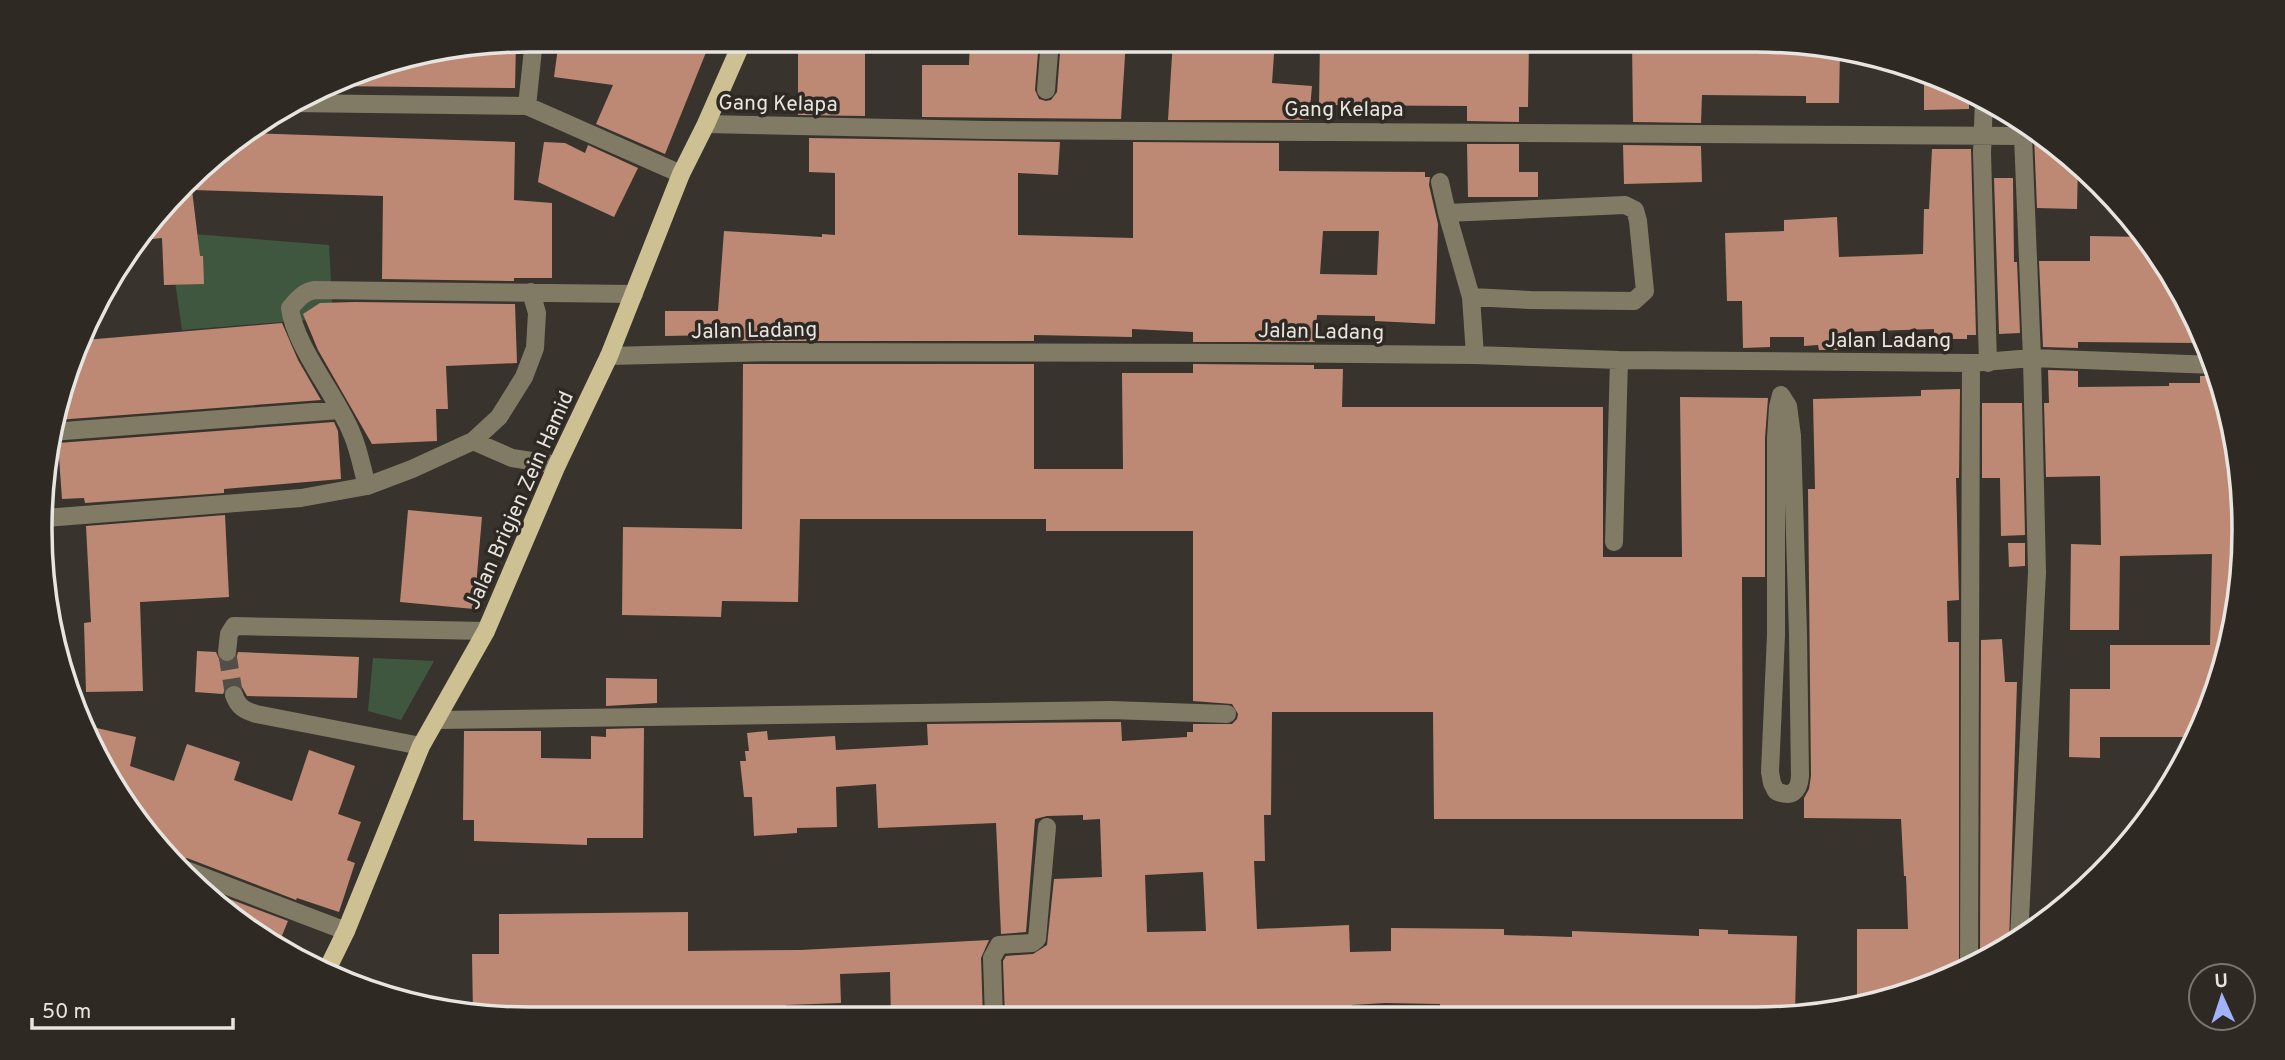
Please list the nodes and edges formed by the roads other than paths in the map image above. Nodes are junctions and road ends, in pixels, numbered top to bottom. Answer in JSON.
{"nodes":[{"id":1,"x":533,"y":52,"type":"edge"},
{"id":2,"x":738,"y":52,"type":"edge"},
{"id":3,"x":1049,"y":52,"type":"edge"},
{"id":4,"x":1046,"y":90,"type":"dead end"},
{"id":5,"x":316,"y":103,"type":"edge"},
{"id":6,"x":527,"y":106,"type":"junction"},
{"id":7,"x":1983,"y":111,"type":"edge"},
{"id":8,"x":706,"y":124,"type":"junction"},
{"id":9,"x":1982,"y":135,"type":"junction"},
{"id":10,"x":681,"y":174,"type":"junction"},
{"id":11,"x":1440,"y":182,"type":"dead end"},
{"id":12,"x":1447,"y":213,"type":"junction"},
{"id":13,"x":531,"y":292,"type":"junction"},
{"id":14,"x":634,"y":294,"type":"junction"},
{"id":15,"x":1471,"y":296,"type":"junction"},
{"id":16,"x":1475,"y":355,"type":"junction"},
{"id":17,"x":609,"y":356,"type":"junction"},
{"id":18,"x":2032,"y":358,"type":"junction"},
{"id":19,"x":1619,"y":360,"type":"junction"},
{"id":20,"x":1779,"y":362,"type":"junction"},
{"id":21,"x":1980,"y":363,"type":"junction"},
{"id":22,"x":2202,"y":365,"type":"edge"},
{"id":23,"x":1782,"y":395,"type":"junction"},
{"id":24,"x":340,"y":410,"type":"junction"},
{"id":25,"x":63,"y":431,"type":"edge"},
{"id":26,"x":473,"y":441,"type":"junction"},
{"id":27,"x":557,"y":465,"type":"junction"},
{"id":28,"x":367,"y":485,"type":"junction"},
{"id":29,"x":53,"y":517,"type":"edge"},
{"id":30,"x":1614,"y":542,"type":"dead end"},
{"id":31,"x":486,"y":631,"type":"junction"},
{"id":32,"x":1798,"y":634,"type":"junction"},
{"id":33,"x":1776,"y":635,"type":"junction"},
{"id":34,"x":227,"y":652,"type":"tunnel mouth"},
{"id":35,"x":234,"y":695,"type":"tunnel mouth"},
{"id":36,"x":1227,"y":714,"type":"dead end"},
{"id":37,"x":436,"y":720,"type":"junction"},
{"id":38,"x":1799,"y":723,"type":"junction"},
{"id":39,"x":1772,"y":725,"type":"junction"},
{"id":40,"x":421,"y":746,"type":"junction"},
{"id":41,"x":1047,"y":827,"type":"dead end"},
{"id":42,"x":200,"y":876,"type":"edge"},
{"id":43,"x":2019,"y":928,"type":"edge"},
{"id":44,"x":346,"y":931,"type":"junction"},
{"id":45,"x":1969,"y":956,"type":"edge"},
{"id":46,"x":330,"y":963,"type":"edge"},
{"id":47,"x":994,"y":1007,"type":"edge"}],
"edges":[{"from":1,"to":6,"type":"street"},
{"from":2,"to":8,"type":"main road","name":"Jalan Brigjen Zein Hamid"},
{"from":3,"to":4,"type":"street"},
{"from":5,"to":6,"type":"street"},
{"from":6,"to":10,"type":"street"},
{"from":7,"to":9,"type":"street"},
{"from":8,"to":9,"type":"street","name":"Gang Kelapa"},
{"from":8,"to":10,"type":"main road","name":"Jalan Brigjen Zein Hamid"},
{"from":9,"to":18,"type":"street","name":"Gang Kelapa"},
{"from":9,"to":21,"type":"street"},
{"from":10,"to":14,"type":"main road","name":"Jalan Brigjen Zein Hamid"},
{"from":11,"to":12,"type":"street"},
{"from":12,"to":15,"type":"street"},
{"from":12,"to":15,"type":"street"},
{"from":13,"to":14,"type":"street"},
{"from":13,"to":24,"type":"street"},
{"from":13,"to":26,"type":"street"},
{"from":14,"to":17,"type":"main road","name":"Jalan Brigjen Zein Hamid"},
{"from":15,"to":16,"type":"street"},
{"from":16,"to":17,"type":"street","name":"Jalan Ladang"},
{"from":16,"to":19,"type":"street","name":"Jalan Ladang"},
{"from":17,"to":27,"type":"main road","name":"Jalan Brigjen Zein Hamid"},
{"from":18,"to":21,"type":"street","name":"Jalan Ladang"},
{"from":18,"to":22,"type":"street","name":"Jalan Ladang"},
{"from":18,"to":43,"type":"street"},
{"from":19,"to":20,"type":"street","name":"Jalan Ladang"},
{"from":19,"to":30,"type":"street"},
{"from":20,"to":21,"type":"street","name":"Jalan Ladang"},
{"from":20,"to":23,"type":"street"},
{"from":21,"to":45,"type":"street"},
{"from":23,"to":32,"type":"street"},
{"from":23,"to":33,"type":"street"},
{"from":24,"to":25,"type":"street"},
{"from":24,"to":28,"type":"street"},
{"from":26,"to":27,"type":"street"},
{"from":26,"to":28,"type":"street"},
{"from":27,"to":31,"type":"main road","name":"Jalan Brigjen Zein Hamid"},
{"from":28,"to":29,"type":"street"},
{"from":31,"to":34,"type":"street"},
{"from":31,"to":37,"type":"main road","name":"Jalan Brigjen Zein Hamid"},
{"from":32,"to":33,"type":"street"},
{"from":32,"to":38,"type":"street"},
{"from":33,"to":39,"type":"street"},
{"from":35,"to":40,"type":"street"},
{"from":36,"to":37,"type":"street"},
{"from":37,"to":40,"type":"main road","name":"Jalan Brigjen Zein Hamid"},
{"from":38,"to":39,"type":"street"},
{"from":38,"to":39,"type":"street"},
{"from":40,"to":44,"type":"main road","name":"Jalan Brigjen Zein Hamid"},
{"from":41,"to":47,"type":"street"},
{"from":42,"to":44,"type":"street"},
{"from":44,"to":46,"type":"main road","name":"Jalan Brigjen Zein Hamid"}]}
